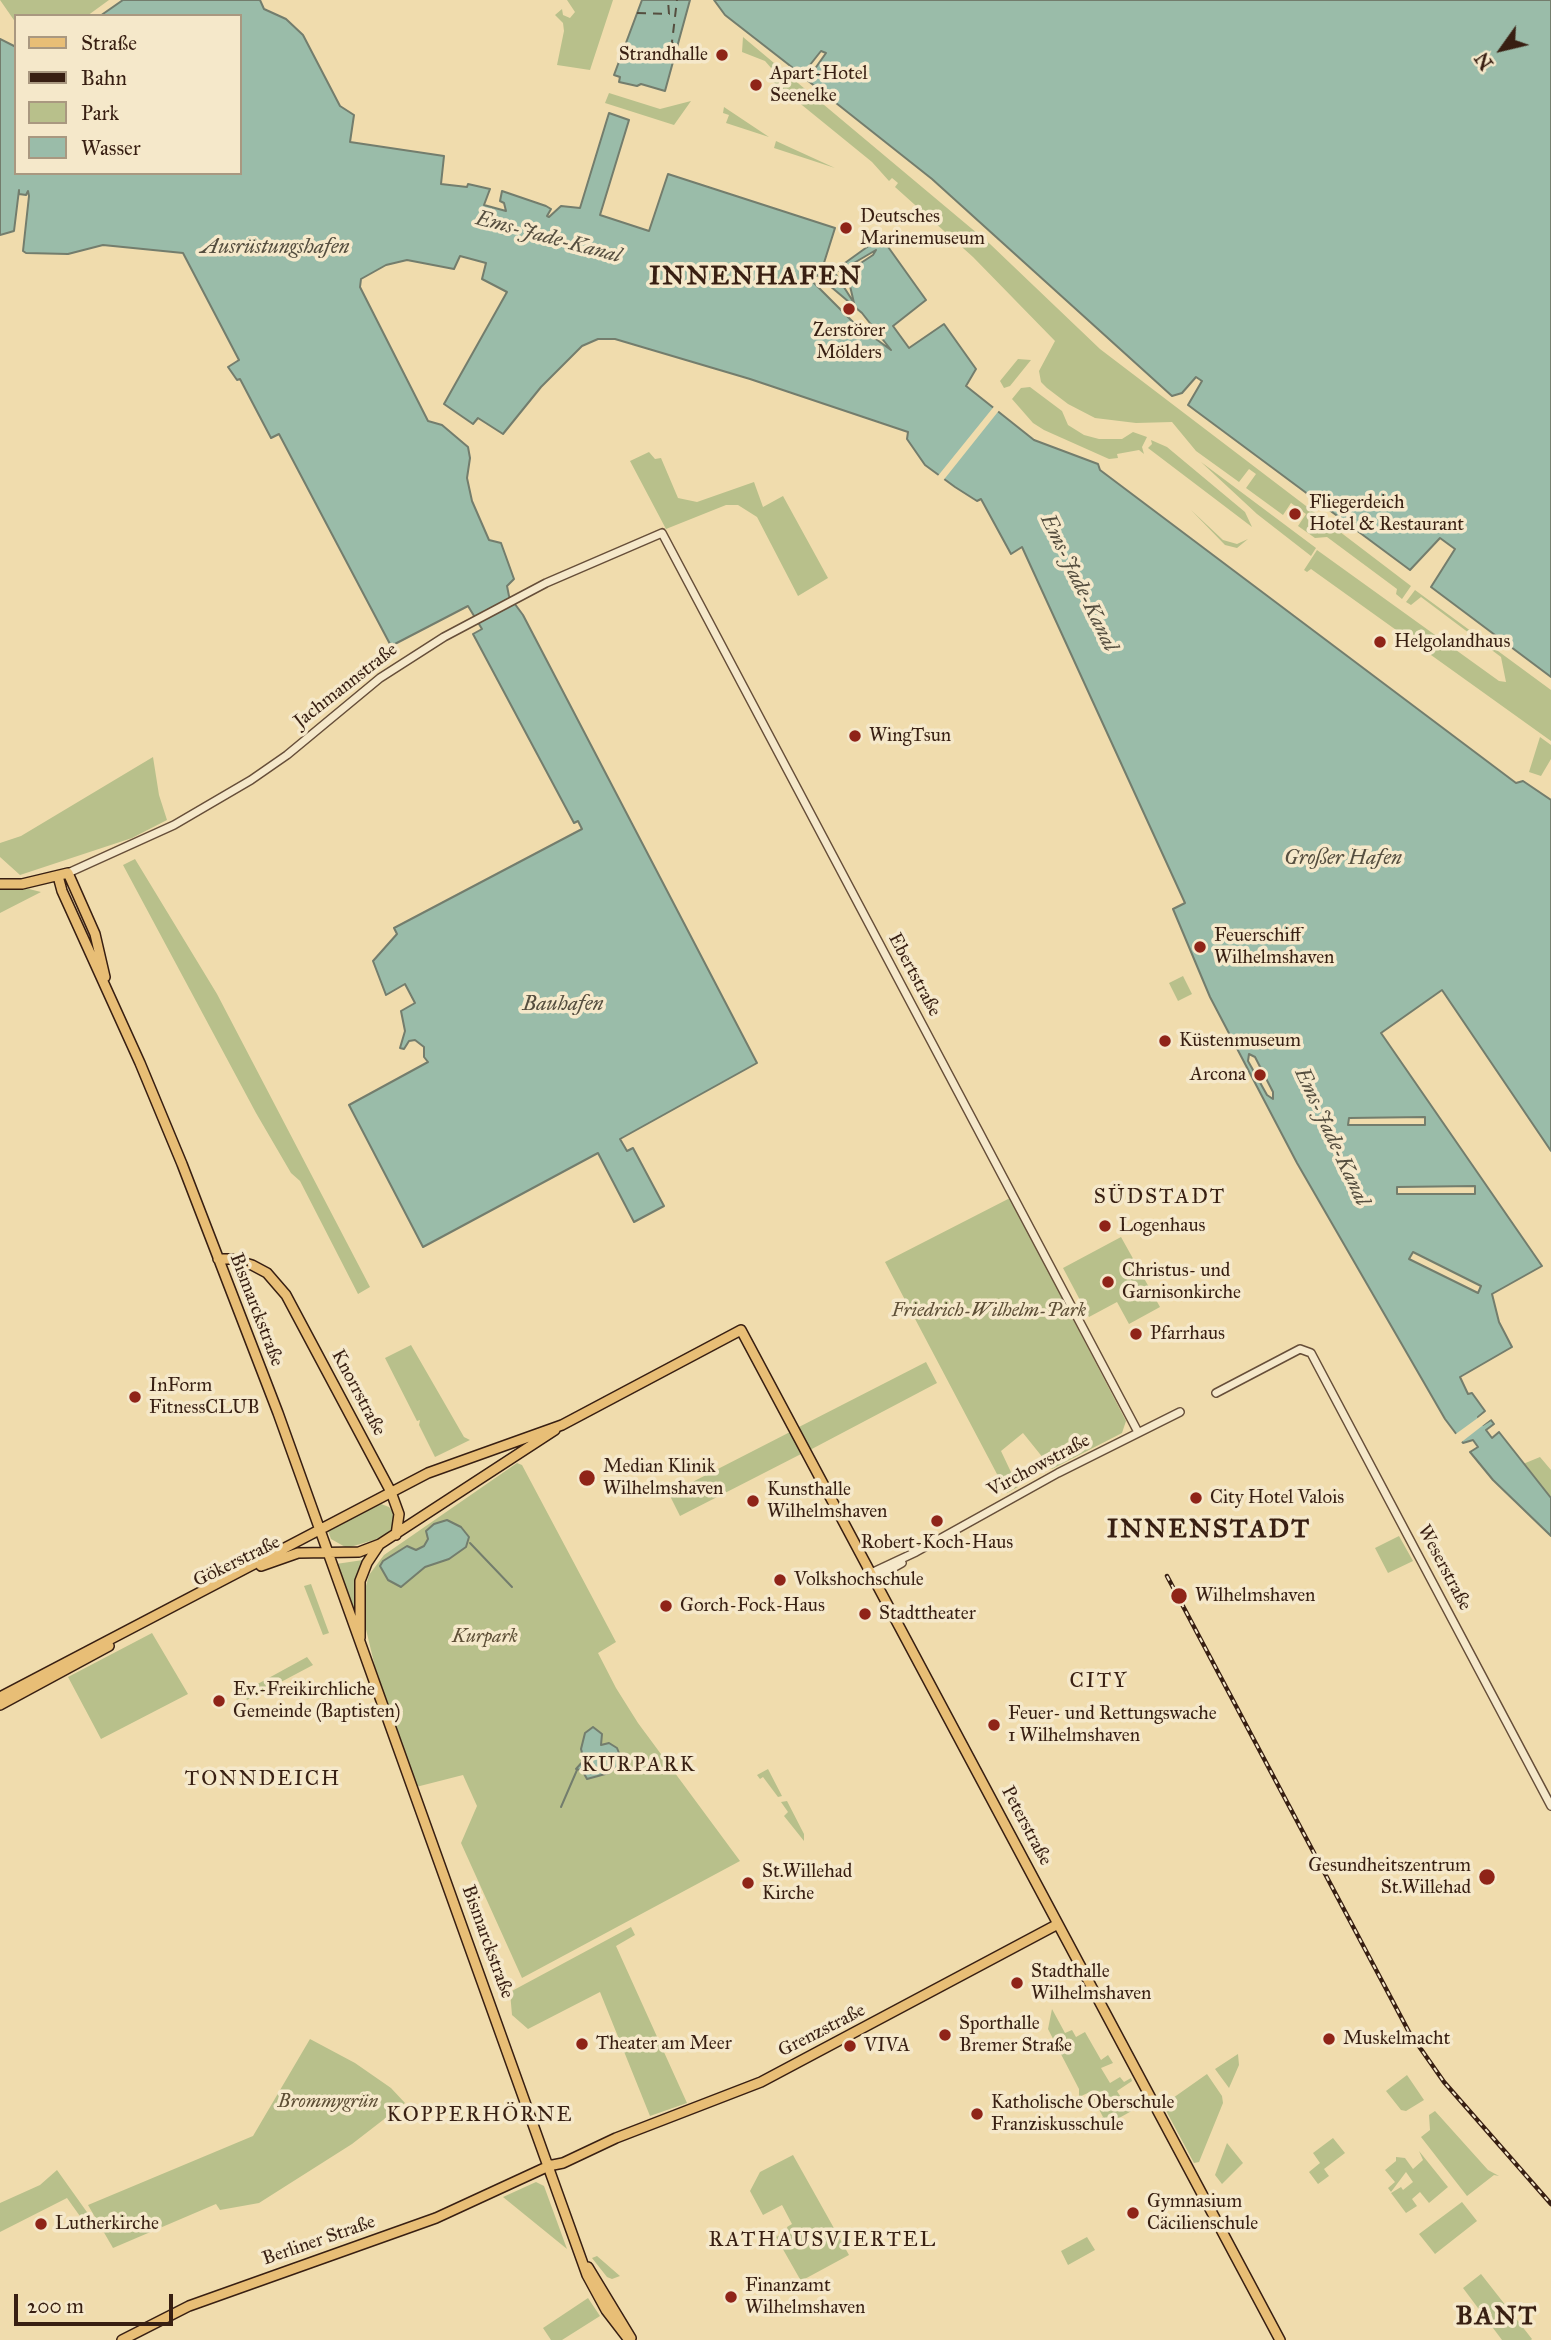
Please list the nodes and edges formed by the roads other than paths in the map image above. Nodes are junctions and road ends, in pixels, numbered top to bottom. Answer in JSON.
{"nodes":[{"id":1,"x":662,"y":533,"type":"joint"},
{"id":2,"x":63,"y":874,"type":"junction"},
{"id":3,"x":46,"y":880,"type":"junction"},
{"id":4,"x":0,"y":884,"type":"edge"},
{"id":5,"x":60,"y":887,"type":"junction"},
{"id":6,"x":107,"y":990,"type":"junction"},
{"id":7,"x":218,"y":1259,"type":"junction"},
{"id":8,"x":741,"y":1330,"type":"joint"},
{"id":9,"x":1216,"y":1393,"type":"dead end"},
{"id":10,"x":1180,"y":1412,"type":"dead end"},
{"id":11,"x":562,"y":1425,"type":"junction"},
{"id":12,"x":1139,"y":1432,"type":"junction"},
{"id":13,"x":391,"y":1492,"type":"junction"},
{"id":14,"x":377,"y":1500,"type":"junction"},
{"id":15,"x":311,"y":1510,"type":"junction"},
{"id":16,"x":399,"y":1514,"type":"junction"},
{"id":17,"x":319,"y":1529,"type":"junction"},
{"id":18,"x":395,"y":1536,"type":"junction"},
{"id":19,"x":298,"y":1540,"type":"junction"},
{"id":20,"x":380,"y":1544,"type":"junction"},
{"id":21,"x":328,"y":1554,"type":"junction"},
{"id":22,"x":870,"y":1577,"type":"junction"},
{"id":23,"x":361,"y":1647,"type":"junction"},
{"id":24,"x":0,"y":1697,"type":"edge"},
{"id":25,"x":0,"y":1705,"type":"edge"},
{"id":26,"x":1551,"y":1806,"type":"edge"},
{"id":27,"x":1058,"y":1924,"type":"junction"},
{"id":28,"x":548,"y":2166,"type":"junction"},
{"id":29,"x":122,"y":2340,"type":"edge"},
{"id":30,"x":630,"y":2340,"type":"edge"},
{"id":31,"x":1280,"y":2340,"type":"edge"}],
"edges":[{"from":1,"to":2,"type":"street","name":"Jachmannstraße"},
{"from":1,"to":12,"type":"street","name":"Ebertstraße"},
{"from":2,"to":3,"type":"main road"},
{"from":2,"to":5,"type":"main road","name":"Bismarckstraße"},
{"from":2,"to":6,"type":"main road","name":"Bismarckstraße"},
{"from":3,"to":4,"type":"main road"},
{"from":3,"to":5,"type":"main road"},
{"from":5,"to":6,"type":"main road","name":"Bismarckstraße"},
{"from":6,"to":7,"type":"main road","name":"Bismarckstraße"},
{"from":7,"to":13,"type":"main road","name":"Knorrstraße"},
{"from":7,"to":15,"type":"main road","name":"Bismarckstraße"},
{"from":8,"to":11,"type":"main road","name":"Gökerstraße"},
{"from":8,"to":22,"type":"main road","name":"Peterstraße"},
{"from":9,"to":26,"type":"street","name":"Weserstraße"},
{"from":10,"to":12,"type":"street","name":"Virchowstraße"},
{"from":11,"to":13,"type":"main road","name":"Gökerstraße"},
{"from":11,"to":18,"type":"main road","name":"Gökerstraße"},
{"from":12,"to":22,"type":"street","name":"Virchowstraße"},
{"from":13,"to":14,"type":"main road","name":"Gökerstraße"},
{"from":13,"to":16,"type":"main road","name":"Knorrstraße"},
{"from":14,"to":16,"type":"main road"},
{"from":14,"to":17,"type":"main road","name":"Gökerstraße"},
{"from":15,"to":17,"type":"main road","name":"Bismarckstraße"},
{"from":15,"to":19,"type":"main road"},
{"from":16,"to":18,"type":"main road"},
{"from":17,"to":19,"type":"main road","name":"Gökerstraße"},
{"from":17,"to":21,"type":"main road","name":"Bismarckstraße"},
{"from":18,"to":20,"type":"main road","name":"Gökerstraße"},
{"from":19,"to":24,"type":"main road","name":"Gökerstraße"},
{"from":20,"to":21,"type":"main road","name":"Gökerstraße"},
{"from":20,"to":23,"type":"main road","name":"Bismarckstraße"},
{"from":21,"to":23,"type":"main road","name":"Bismarckstraße"},
{"from":21,"to":25,"type":"main road","name":"Gökerstraße"},
{"from":22,"to":27,"type":"main road","name":"Peterstraße"},
{"from":23,"to":28,"type":"main road","name":"Bismarckstraße"},
{"from":27,"to":28,"type":"main road","name":"Grenzstraße"},
{"from":27,"to":31,"type":"main road","name":"Peterstraße"},
{"from":28,"to":29,"type":"main road","name":"Berliner Straße"},
{"from":28,"to":30,"type":"main road","name":"Bismarckstraße"}]}
